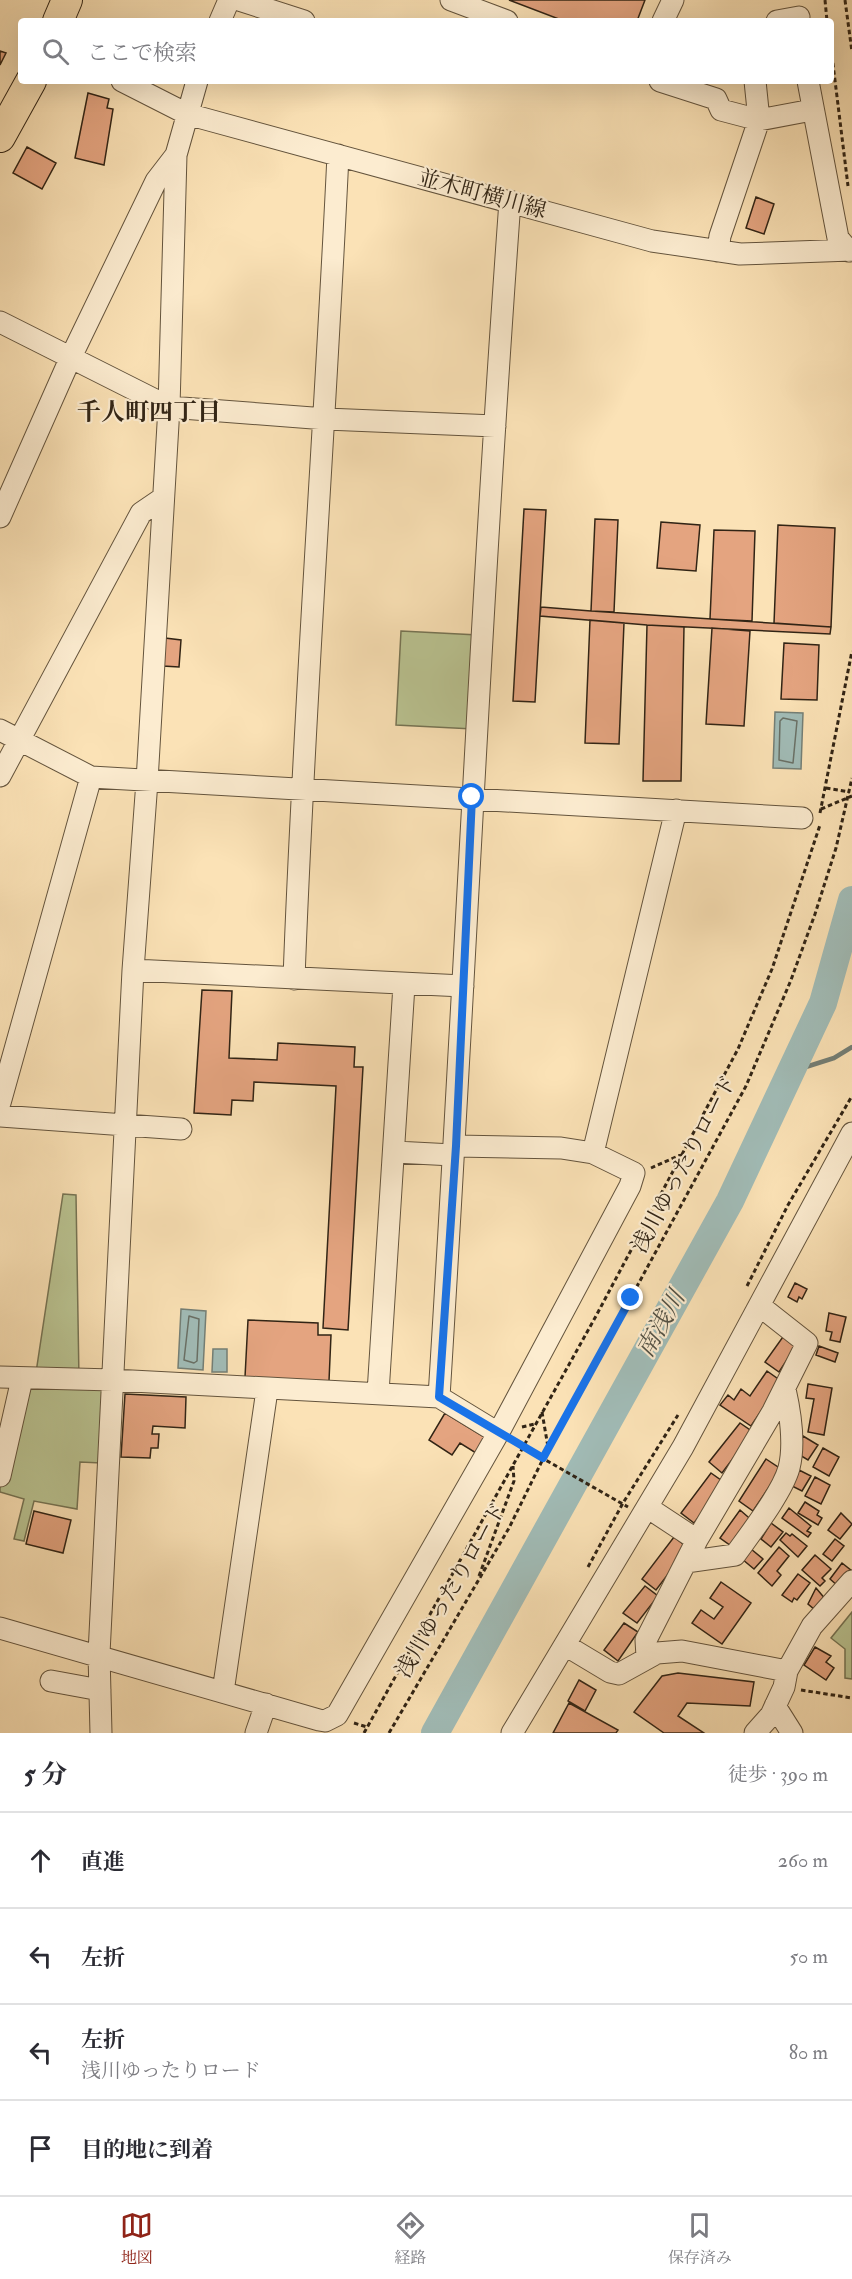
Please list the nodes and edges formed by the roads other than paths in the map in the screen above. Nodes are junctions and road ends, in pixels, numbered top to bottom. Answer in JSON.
{"nodes":[{"id":1,"x":67,"y":0,"type":"edge"},
{"id":2,"x":229,"y":0,"type":"edge"},
{"id":3,"x":239,"y":0,"type":"edge"},
{"id":4,"x":451,"y":0,"type":"edge"},
{"id":5,"x":673,"y":0,"type":"edge"},
{"id":6,"x":799,"y":12,"type":"edge"},
{"id":7,"x":477,"y":16,"type":"edge"},
{"id":8,"x":59,"y":18,"type":"edge"},
{"id":9,"x":221,"y":18,"type":"edge"},
{"id":10,"x":295,"y":18,"type":"edge"},
{"id":11,"x":664,"y":18,"type":"edge"},
{"id":12,"x":784,"y":18,"type":"edge"},
{"id":13,"x":29,"y":84,"type":"edge"},
{"id":14,"x":128,"y":84,"type":"edge"},
{"id":15,"x":196,"y":84,"type":"edge"},
{"id":16,"x":669,"y":84,"type":"edge"},
{"id":17,"x":755,"y":84,"type":"edge"},
{"id":18,"x":808,"y":84,"type":"edge"},
{"id":19,"x":812,"y":110,"type":"junction"},
{"id":20,"x":187,"y":114,"type":"junction"},
{"id":21,"x":759,"y":120,"type":"junction"},
{"id":22,"x":0,"y":137,"type":"edge"},
{"id":23,"x":176,"y":155,"type":"junction"},
{"id":24,"x":338,"y":155,"type":"junction"},
{"id":25,"x":510,"y":201,"type":"junction"},
{"id":26,"x":851,"y":250,"type":"edge"},
{"id":27,"x":718,"y":251,"type":"junction"},
{"id":28,"x":0,"y":322,"type":"edge"},
{"id":29,"x":70,"y":359,"type":"junction"},
{"id":30,"x":169,"y":407,"type":"junction"},
{"id":31,"x":326,"y":419,"type":"junction"},
{"id":32,"x":495,"y":426,"type":"junction"},
{"id":33,"x":163,"y":498,"type":"junction"},
{"id":34,"x":0,"y":517,"type":"edge"},
{"id":35,"x":9,"y":734,"type":"edge"},
{"id":36,"x":0,"y":776,"type":"edge"},
{"id":37,"x":91,"y":777,"type":"junction"},
{"id":38,"x":147,"y":781,"type":"junction"},
{"id":39,"x":301,"y":789,"type":"junction"},
{"id":40,"x":472,"y":797,"type":"junction"},
{"id":41,"x":676,"y":810,"type":"junction"},
{"id":42,"x":811,"y":814,"type":"road end"},
{"id":43,"x":133,"y":970,"type":"junction"},
{"id":44,"x":294,"y":979,"type":"junction"},
{"id":45,"x":404,"y":985,"type":"junction"},
{"id":46,"x":463,"y":986,"type":"junction"},
{"id":47,"x":0,"y":1103,"type":"edge"},
{"id":48,"x":0,"y":1116,"type":"edge"},
{"id":49,"x":125,"y":1126,"type":"junction"},
{"id":50,"x":182,"y":1129,"type":"dead end"},
{"id":51,"x":852,"y":1133,"type":"edge"},
{"id":52,"x":454,"y":1151,"type":"junction"},
{"id":53,"x":395,"y":1152,"type":"junction"},
{"id":54,"x":593,"y":1153,"type":"junction"},
{"id":55,"x":760,"y":1306,"type":"junction"},
{"id":56,"x":0,"y":1377,"type":"edge"},
{"id":57,"x":22,"y":1379,"type":"junction"},
{"id":58,"x":113,"y":1380,"type":"junction"},
{"id":59,"x":785,"y":1389,"type":"junction"},
{"id":60,"x":267,"y":1390,"type":"junction"},
{"id":61,"x":378,"y":1393,"type":"junction"},
{"id":62,"x":439,"y":1397,"type":"junction"},
{"id":63,"x":498,"y":1433,"type":"junction"},
{"id":64,"x":0,"y":1476,"type":"edge"},
{"id":65,"x":647,"y":1508,"type":"junction"},
{"id":66,"x":697,"y":1540,"type":"junction"},
{"id":67,"x":686,"y":1562,"type":"junction"},
{"id":68,"x":852,"y":1581,"type":"edge"},
{"id":69,"x":0,"y":1628,"type":"edge"},
{"id":70,"x":565,"y":1645,"type":"junction"},
{"id":71,"x":99,"y":1654,"type":"junction"},
{"id":72,"x":647,"y":1657,"type":"junction"},
{"id":73,"x":785,"y":1679,"type":"junction"},
{"id":74,"x":51,"y":1681,"type":"dead end"},
{"id":75,"x":100,"y":1690,"type":"junction"},
{"id":76,"x":223,"y":1692,"type":"junction"},
{"id":77,"x":266,"y":1704,"type":"junction"},
{"id":78,"x":776,"y":1718,"type":"edge"},
{"id":79,"x":100,"y":1733,"type":"edge"},
{"id":80,"x":256,"y":1733,"type":"edge"},
{"id":81,"x":512,"y":1733,"type":"edge"},
{"id":82,"x":755,"y":1733,"type":"edge"},
{"id":83,"x":792,"y":1733,"type":"edge"}],
"edges":[{"from":1,"to":8,"type":"highway"},
{"from":2,"to":9,"type":"street"},
{"from":3,"to":10,"type":"street"},
{"from":4,"to":7,"type":"street"},
{"from":5,"to":11,"type":"street"},
{"from":6,"to":12,"type":"street"},
{"from":13,"to":22,"type":"highway"},
{"from":14,"to":20,"type":"street","name":"並木町横川線"},
{"from":15,"to":20,"type":"street"},
{"from":16,"to":21,"type":"street"},
{"from":17,"to":21,"type":"street"},
{"from":18,"to":19,"type":"street"},
{"from":19,"to":21,"type":"street"},
{"from":19,"to":26,"type":"street"},
{"from":20,"to":23,"type":"street"},
{"from":20,"to":24,"type":"street","name":"並木町横川線"},
{"from":21,"to":27,"type":"street"},
{"from":23,"to":29,"type":"street"},
{"from":23,"to":30,"type":"street"},
{"from":24,"to":25,"type":"street","name":"並木町横川線"},
{"from":24,"to":31,"type":"street"},
{"from":25,"to":27,"type":"street","name":"並木町横川線"},
{"from":25,"to":32,"type":"street"},
{"from":26,"to":27,"type":"street","name":"並木町横川線"},
{"from":28,"to":29,"type":"street"},
{"from":29,"to":30,"type":"street"},
{"from":29,"to":34,"type":"street"},
{"from":30,"to":31,"type":"street"},
{"from":30,"to":33,"type":"street"},
{"from":31,"to":32,"type":"street"},
{"from":31,"to":39,"type":"street"},
{"from":32,"to":40,"type":"street"},
{"from":33,"to":35,"type":"street"},
{"from":33,"to":38,"type":"street"},
{"from":35,"to":36,"type":"street"},
{"from":35,"to":37,"type":"street"},
{"from":37,"to":38,"type":"street"},
{"from":37,"to":47,"type":"street"},
{"from":38,"to":39,"type":"street"},
{"from":38,"to":43,"type":"street"},
{"from":39,"to":40,"type":"street"},
{"from":39,"to":44,"type":"street"},
{"from":40,"to":41,"type":"street"},
{"from":40,"to":46,"type":"street"},
{"from":41,"to":42,"type":"street"},
{"from":41,"to":54,"type":"street"},
{"from":43,"to":44,"type":"street"},
{"from":43,"to":49,"type":"street"},
{"from":44,"to":45,"type":"street"},
{"from":45,"to":46,"type":"street"},
{"from":45,"to":53,"type":"street"},
{"from":46,"to":52,"type":"street"},
{"from":48,"to":49,"type":"street"},
{"from":49,"to":50,"type":"street"},
{"from":49,"to":58,"type":"street"},
{"from":51,"to":55,"type":"street"},
{"from":52,"to":53,"type":"street"},
{"from":52,"to":54,"type":"street"},
{"from":52,"to":62,"type":"street"},
{"from":53,"to":61,"type":"street"},
{"from":54,"to":63,"type":"street"},
{"from":55,"to":59,"type":"street"},
{"from":55,"to":65,"type":"street"},
{"from":56,"to":57,"type":"street"},
{"from":57,"to":58,"type":"street"},
{"from":57,"to":64,"type":"street"},
{"from":58,"to":60,"type":"street"},
{"from":58,"to":71,"type":"street"},
{"from":59,"to":66,"type":"street"},
{"from":59,"to":67,"type":"street"},
{"from":60,"to":61,"type":"street"},
{"from":60,"to":76,"type":"street"},
{"from":61,"to":62,"type":"street"},
{"from":62,"to":63,"type":"street"},
{"from":63,"to":77,"type":"street"},
{"from":65,"to":66,"type":"street"},
{"from":65,"to":70,"type":"street"},
{"from":66,"to":67,"type":"street"},
{"from":67,"to":72,"type":"street"},
{"from":68,"to":73,"type":"street"},
{"from":69,"to":71,"type":"street"},
{"from":70,"to":72,"type":"street"},
{"from":70,"to":81,"type":"street"},
{"from":71,"to":75,"type":"street"},
{"from":71,"to":76,"type":"street"},
{"from":72,"to":73,"type":"street"},
{"from":73,"to":78,"type":"street"},
{"from":74,"to":75,"type":"street"},
{"from":75,"to":79,"type":"street"},
{"from":76,"to":77,"type":"street"},
{"from":77,"to":80,"type":"street"},
{"from":78,"to":82,"type":"street"},
{"from":78,"to":83,"type":"street"}]}
